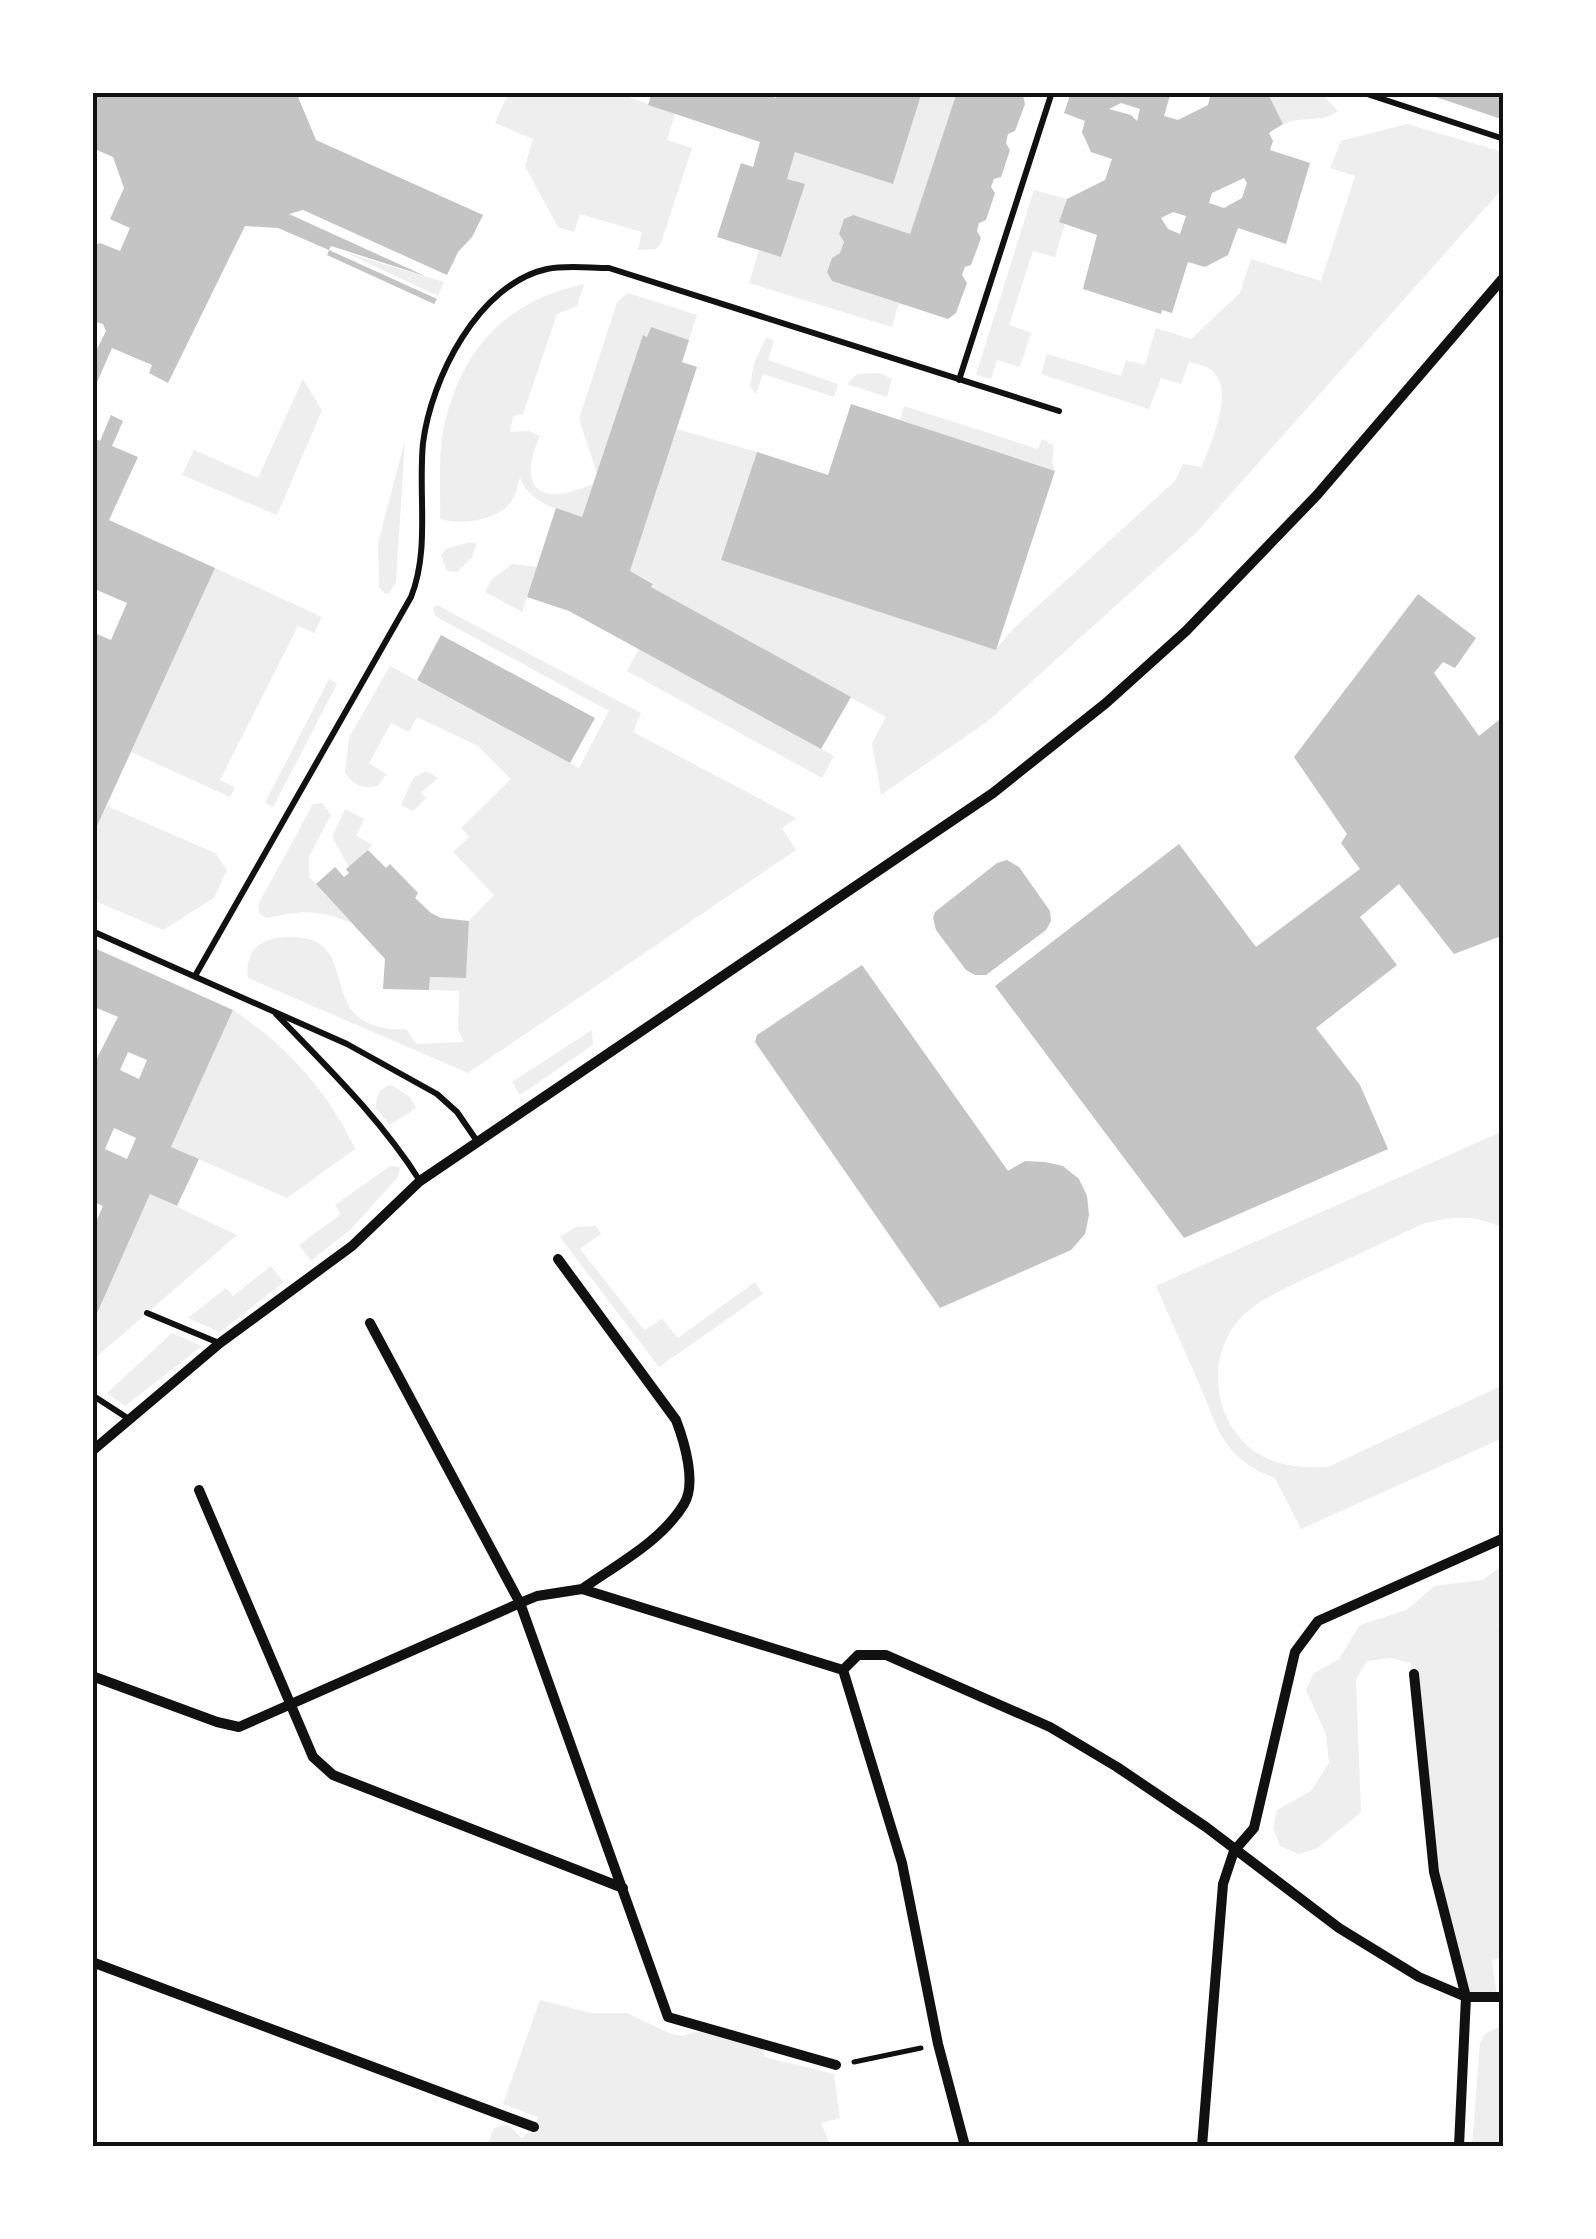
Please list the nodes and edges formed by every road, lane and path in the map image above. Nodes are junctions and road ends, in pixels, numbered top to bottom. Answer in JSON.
{"nodes":[{"id":1,"x":1052,"y":92,"type":"edge"},
{"id":2,"x":1361,"y":92,"type":"edge"},
{"id":3,"x":1504,"y":139,"type":"edge"},
{"id":4,"x":1503,"y":278,"type":"edge"},
{"id":5,"x":958,"y":380,"type":"junction"},
{"id":6,"x":1058,"y":411,"type":"dead end"},
{"id":7,"x":92,"y":932,"type":"edge"},
{"id":8,"x":196,"y":976,"type":"junction"},
{"id":9,"x":272,"y":1009,"type":"junction"},
{"id":10,"x":477,"y":1141,"type":"junction"},
{"id":11,"x":420,"y":1181,"type":"junction"},
{"id":12,"x":558,"y":1259,"type":"dead end"},
{"id":13,"x":146,"y":1312,"type":"dead end"},
{"id":14,"x":370,"y":1323,"type":"dead end"},
{"id":15,"x":220,"y":1343,"type":"junction"},
{"id":16,"x":92,"y":1396,"type":"edge"},
{"id":17,"x":130,"y":1419,"type":"junction"},
{"id":18,"x":92,"y":1451,"type":"edge"},
{"id":19,"x":199,"y":1490,"type":"dead end"},
{"id":20,"x":1504,"y":1538,"type":"edge"},
{"id":21,"x":582,"y":1589,"type":"junction"},
{"id":22,"x":520,"y":1603,"type":"junction"},
{"id":23,"x":844,"y":1670,"type":"junction"},
{"id":24,"x":1414,"y":1674,"type":"dead end"},
{"id":25,"x":92,"y":1676,"type":"edge"},
{"id":26,"x":291,"y":1706,"type":"junction"},
{"id":27,"x":1234,"y":1851,"type":"junction"},
{"id":28,"x":623,"y":1888,"type":"junction"},
{"id":29,"x":92,"y":1962,"type":"edge"},
{"id":30,"x":1466,"y":1997,"type":"junction"},
{"id":31,"x":1504,"y":1997,"type":"edge"},
{"id":32,"x":938,"y":2044,"type":"junction"},
{"id":33,"x":836,"y":2066,"type":"joint"},
{"id":34,"x":534,"y":2127,"type":"dead end"},
{"id":35,"x":965,"y":2146,"type":"edge"},
{"id":36,"x":1202,"y":2146,"type":"edge"},
{"id":37,"x":1458,"y":2146,"type":"edge"}],
"edges":[{"from":1,"to":5,"type":"lane"},
{"from":2,"to":3,"type":"lane"},
{"from":4,"to":10,"type":"street"},
{"from":5,"to":6,"type":"lane"},
{"from":5,"to":8,"type":"lane"},
{"from":7,"to":8,"type":"lane"},
{"from":8,"to":9,"type":"lane"},
{"from":9,"to":10,"type":"lane"},
{"from":9,"to":11,"type":"lane"},
{"from":10,"to":11,"type":"street"},
{"from":11,"to":15,"type":"street"},
{"from":12,"to":21,"type":"street"},
{"from":13,"to":15,"type":"lane"},
{"from":14,"to":22,"type":"street"},
{"from":15,"to":17,"type":"street"},
{"from":16,"to":17,"type":"lane"},
{"from":17,"to":18,"type":"street"},
{"from":19,"to":26,"type":"street"},
{"from":20,"to":27,"type":"street"},
{"from":21,"to":22,"type":"street"},
{"from":21,"to":23,"type":"street"},
{"from":22,"to":26,"type":"street"},
{"from":22,"to":28,"type":"street"},
{"from":23,"to":27,"type":"street"},
{"from":23,"to":32,"type":"street"},
{"from":24,"to":30,"type":"street"},
{"from":25,"to":26,"type":"street"},
{"from":26,"to":28,"type":"street"},
{"from":27,"to":30,"type":"street"},
{"from":27,"to":36,"type":"street"},
{"from":28,"to":33,"type":"street"},
{"from":29,"to":34,"type":"street"},
{"from":30,"to":31,"type":"street"},
{"from":30,"to":37,"type":"street"},
{"from":32,"to":33,"type":"path"},
{"from":32,"to":35,"type":"street"}]}
